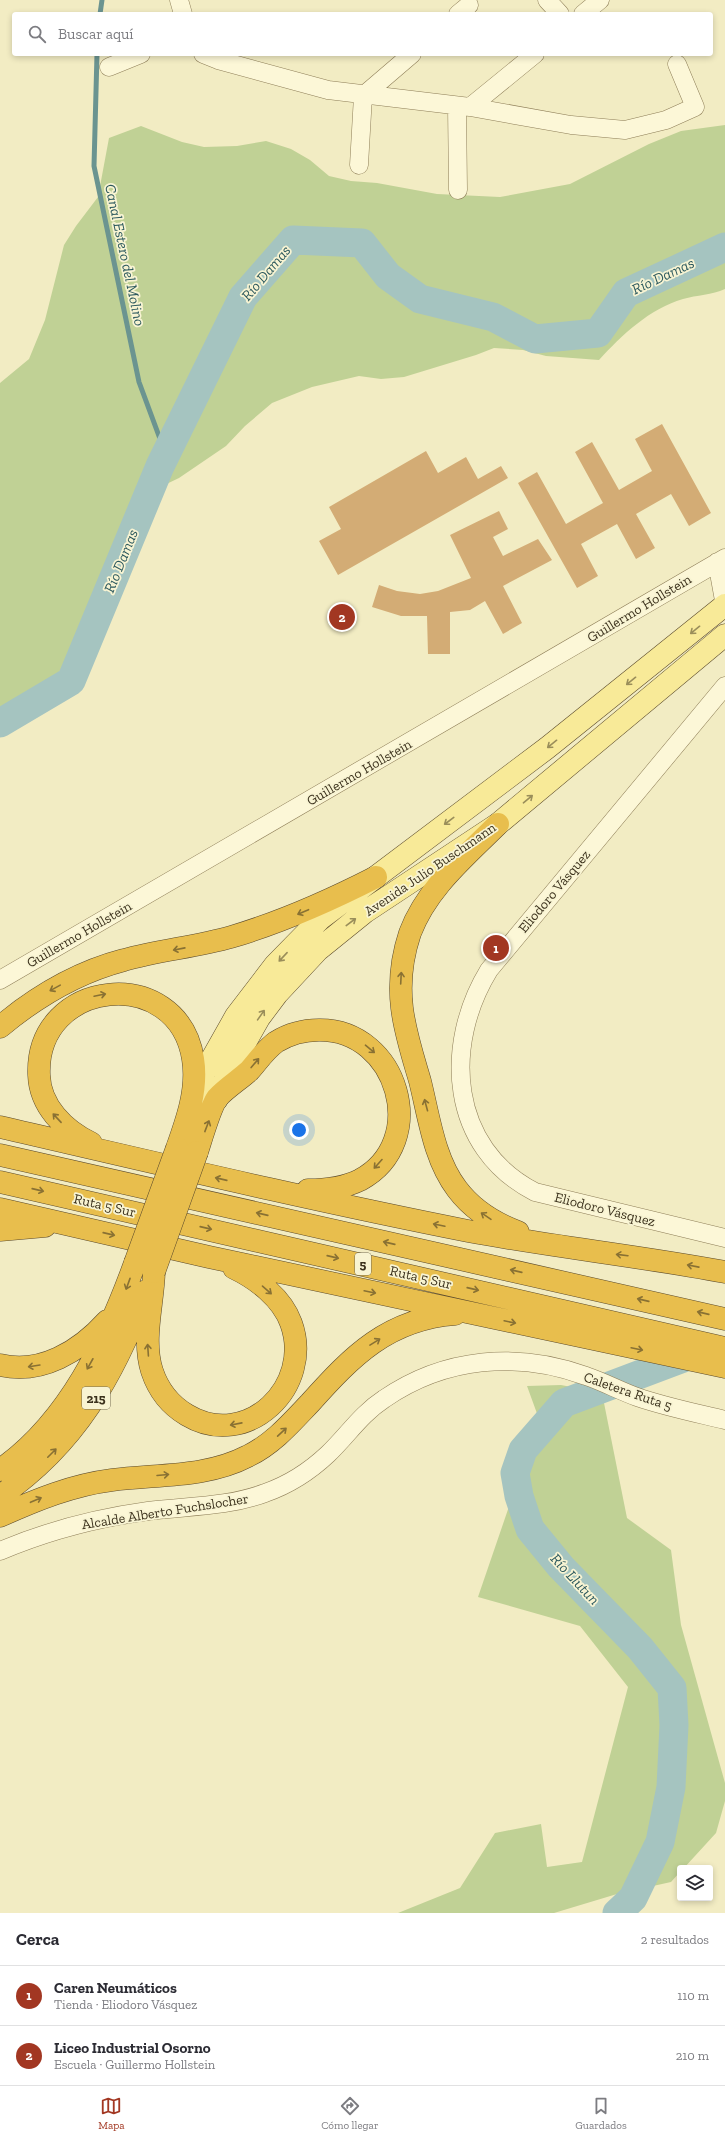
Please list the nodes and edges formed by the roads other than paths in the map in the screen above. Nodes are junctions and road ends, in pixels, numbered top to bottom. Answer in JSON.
{"nodes":[{"id":1,"x":180,"y":0,"type":"edge"},
{"id":2,"x":546,"y":0,"type":"edge"},
{"id":3,"x":600,"y":0,"type":"edge"},
{"id":4,"x":183,"y":12,"type":"edge"},
{"id":5,"x":558,"y":12,"type":"edge"},
{"id":6,"x":585,"y":12,"type":"edge"},
{"id":7,"x":136,"y":56,"type":"edge"},
{"id":8,"x":217,"y":56,"type":"edge"},
{"id":9,"x":410,"y":56,"type":"edge"},
{"id":10,"x":532,"y":56,"type":"edge"},
{"id":11,"x":677,"y":64,"type":"dead end"},
{"id":12,"x":109,"y":67,"type":"dead end"},
{"id":13,"x":363,"y":96,"type":"junction"},
{"id":14,"x":464,"y":107,"type":"junction"},
{"id":15,"x":359,"y":166,"type":"dead end"},
{"id":16,"x":458,"y":190,"type":"dead end"},
{"id":17,"x":721,"y":560,"type":"edge"},
{"id":18,"x":725,"y":605,"type":"edge"},
{"id":19,"x":725,"y":636,"type":"edge"},
{"id":20,"x":725,"y":686,"type":"edge"},
{"id":21,"x":498,"y":824,"type":"junction"},
{"id":22,"x":376,"y":877,"type":"junction"},
{"id":23,"x":0,"y":980,"type":"edge"},
{"id":24,"x":0,"y":1026,"type":"edge"},
{"id":25,"x":217,"y":1099,"type":"junction"},
{"id":26,"x":190,"y":1113,"type":"junction"},
{"id":27,"x":0,"y":1127,"type":"edge"},
{"id":28,"x":187,"y":1150,"type":"junction"},
{"id":29,"x":113,"y":1154,"type":"junction"},
{"id":30,"x":0,"y":1155,"type":"edge"},
{"id":31,"x":0,"y":1182,"type":"edge"},
{"id":32,"x":272,"y":1191,"type":"junction"},
{"id":33,"x":0,"y":1209,"type":"edge"},
{"id":34,"x":71,"y":1226,"type":"junction"},
{"id":35,"x":0,"y":1230,"type":"edge"},
{"id":36,"x":725,"y":1238,"type":"edge"},
{"id":37,"x":560,"y":1248,"type":"junction"},
{"id":38,"x":209,"y":1257,"type":"junction"},
{"id":39,"x":144,"y":1268,"type":"junction"},
{"id":40,"x":725,"y":1272,"type":"edge"},
{"id":41,"x":120,"y":1304,"type":"junction"},
{"id":42,"x":472,"y":1314,"type":"junction"},
{"id":43,"x":725,"y":1318,"type":"edge"},
{"id":44,"x":725,"y":1348,"type":"edge"},
{"id":45,"x":532,"y":1361,"type":"joint"},
{"id":46,"x":0,"y":1365,"type":"edge"},
{"id":47,"x":725,"y":1367,"type":"edge"},
{"id":48,"x":725,"y":1420,"type":"edge"},
{"id":49,"x":0,"y":1470,"type":"edge"},
{"id":50,"x":0,"y":1496,"type":"edge"},
{"id":51,"x":0,"y":1516,"type":"edge"},
{"id":52,"x":0,"y":1551,"type":"edge"}],
"edges":[{"from":1,"to":4,"type":"street"},
{"from":2,"to":5,"type":"street"},
{"from":3,"to":6,"type":"street"},
{"from":7,"to":12,"type":"street"},
{"from":8,"to":13,"type":"street"},
{"from":9,"to":13,"type":"street"},
{"from":10,"to":14,"type":"street"},
{"from":11,"to":14,"type":"street"},
{"from":13,"to":14,"type":"street"},
{"from":13,"to":15,"type":"street"},
{"from":14,"to":16,"type":"street"},
{"from":17,"to":18,"type":"street","name":"Guillermo Hollstein"},
{"from":17,"to":23,"type":"street","name":"Guillermo Hollstein"},
{"from":18,"to":22,"type":"main road","name":"Avenida Julio Buschmann","one_way":true},
{"from":21,"to":19,"type":"main road","name":"Avenida Julio Buschmann","one_way":true},
{"from":20,"to":36,"type":"street","name":"Eliodoro Vásquez"},
{"from":25,"to":21,"type":"main road","name":"Avenida Julio Buschmann","one_way":true},
{"from":37,"to":21,"type":"highway","one_way":true},
{"from":22,"to":24,"type":"highway","one_way":true},
{"from":22,"to":26,"type":"main road","name":"Avenida Julio Buschmann","one_way":true},
{"from":28,"to":25,"type":"highway","name":"Avenida Julio Buschmann","one_way":true},
{"from":25,"to":32,"type":"highway","one_way":true},
{"from":26,"to":28,"type":"highway"},
{"from":29,"to":26,"type":"highway","one_way":true},
{"from":27,"to":29,"type":"highway"},
{"from":28,"to":39,"type":"highway","bridge":true},
{"from":32,"to":29,"type":"highway","one_way":true},
{"from":43,"to":30,"type":"highway","name":"Ruta 5 Sur","number":"5","one_way":true},
{"from":31,"to":44,"type":"highway","name":"Ruta 5 Sur","number":"5","one_way":true},
{"from":37,"to":32,"type":"highway","one_way":true},
{"from":33,"to":34,"type":"highway"},
{"from":34,"to":35,"type":"highway"},
{"from":34,"to":38,"type":"highway","one_way":true},
{"from":40,"to":37,"type":"highway","one_way":true},
{"from":38,"to":39,"type":"highway","one_way":true},
{"from":38,"to":42,"type":"highway","one_way":true},
{"from":39,"to":41,"type":"highway","number":"215","one_way":true},
{"from":50,"to":39,"type":"highway","number":"215","one_way":true},
{"from":41,"to":46,"type":"highway","one_way":true},
{"from":41,"to":49,"type":"highway","number":"215","one_way":true},
{"from":42,"to":47,"type":"highway","one_way":true},
{"from":51,"to":42,"type":"highway","one_way":true},
{"from":45,"to":48,"type":"street","name":"Caletera Ruta 5"},
{"from":45,"to":52,"type":"street","name":"Alcalde Alberto Fuchslocher"}]}
